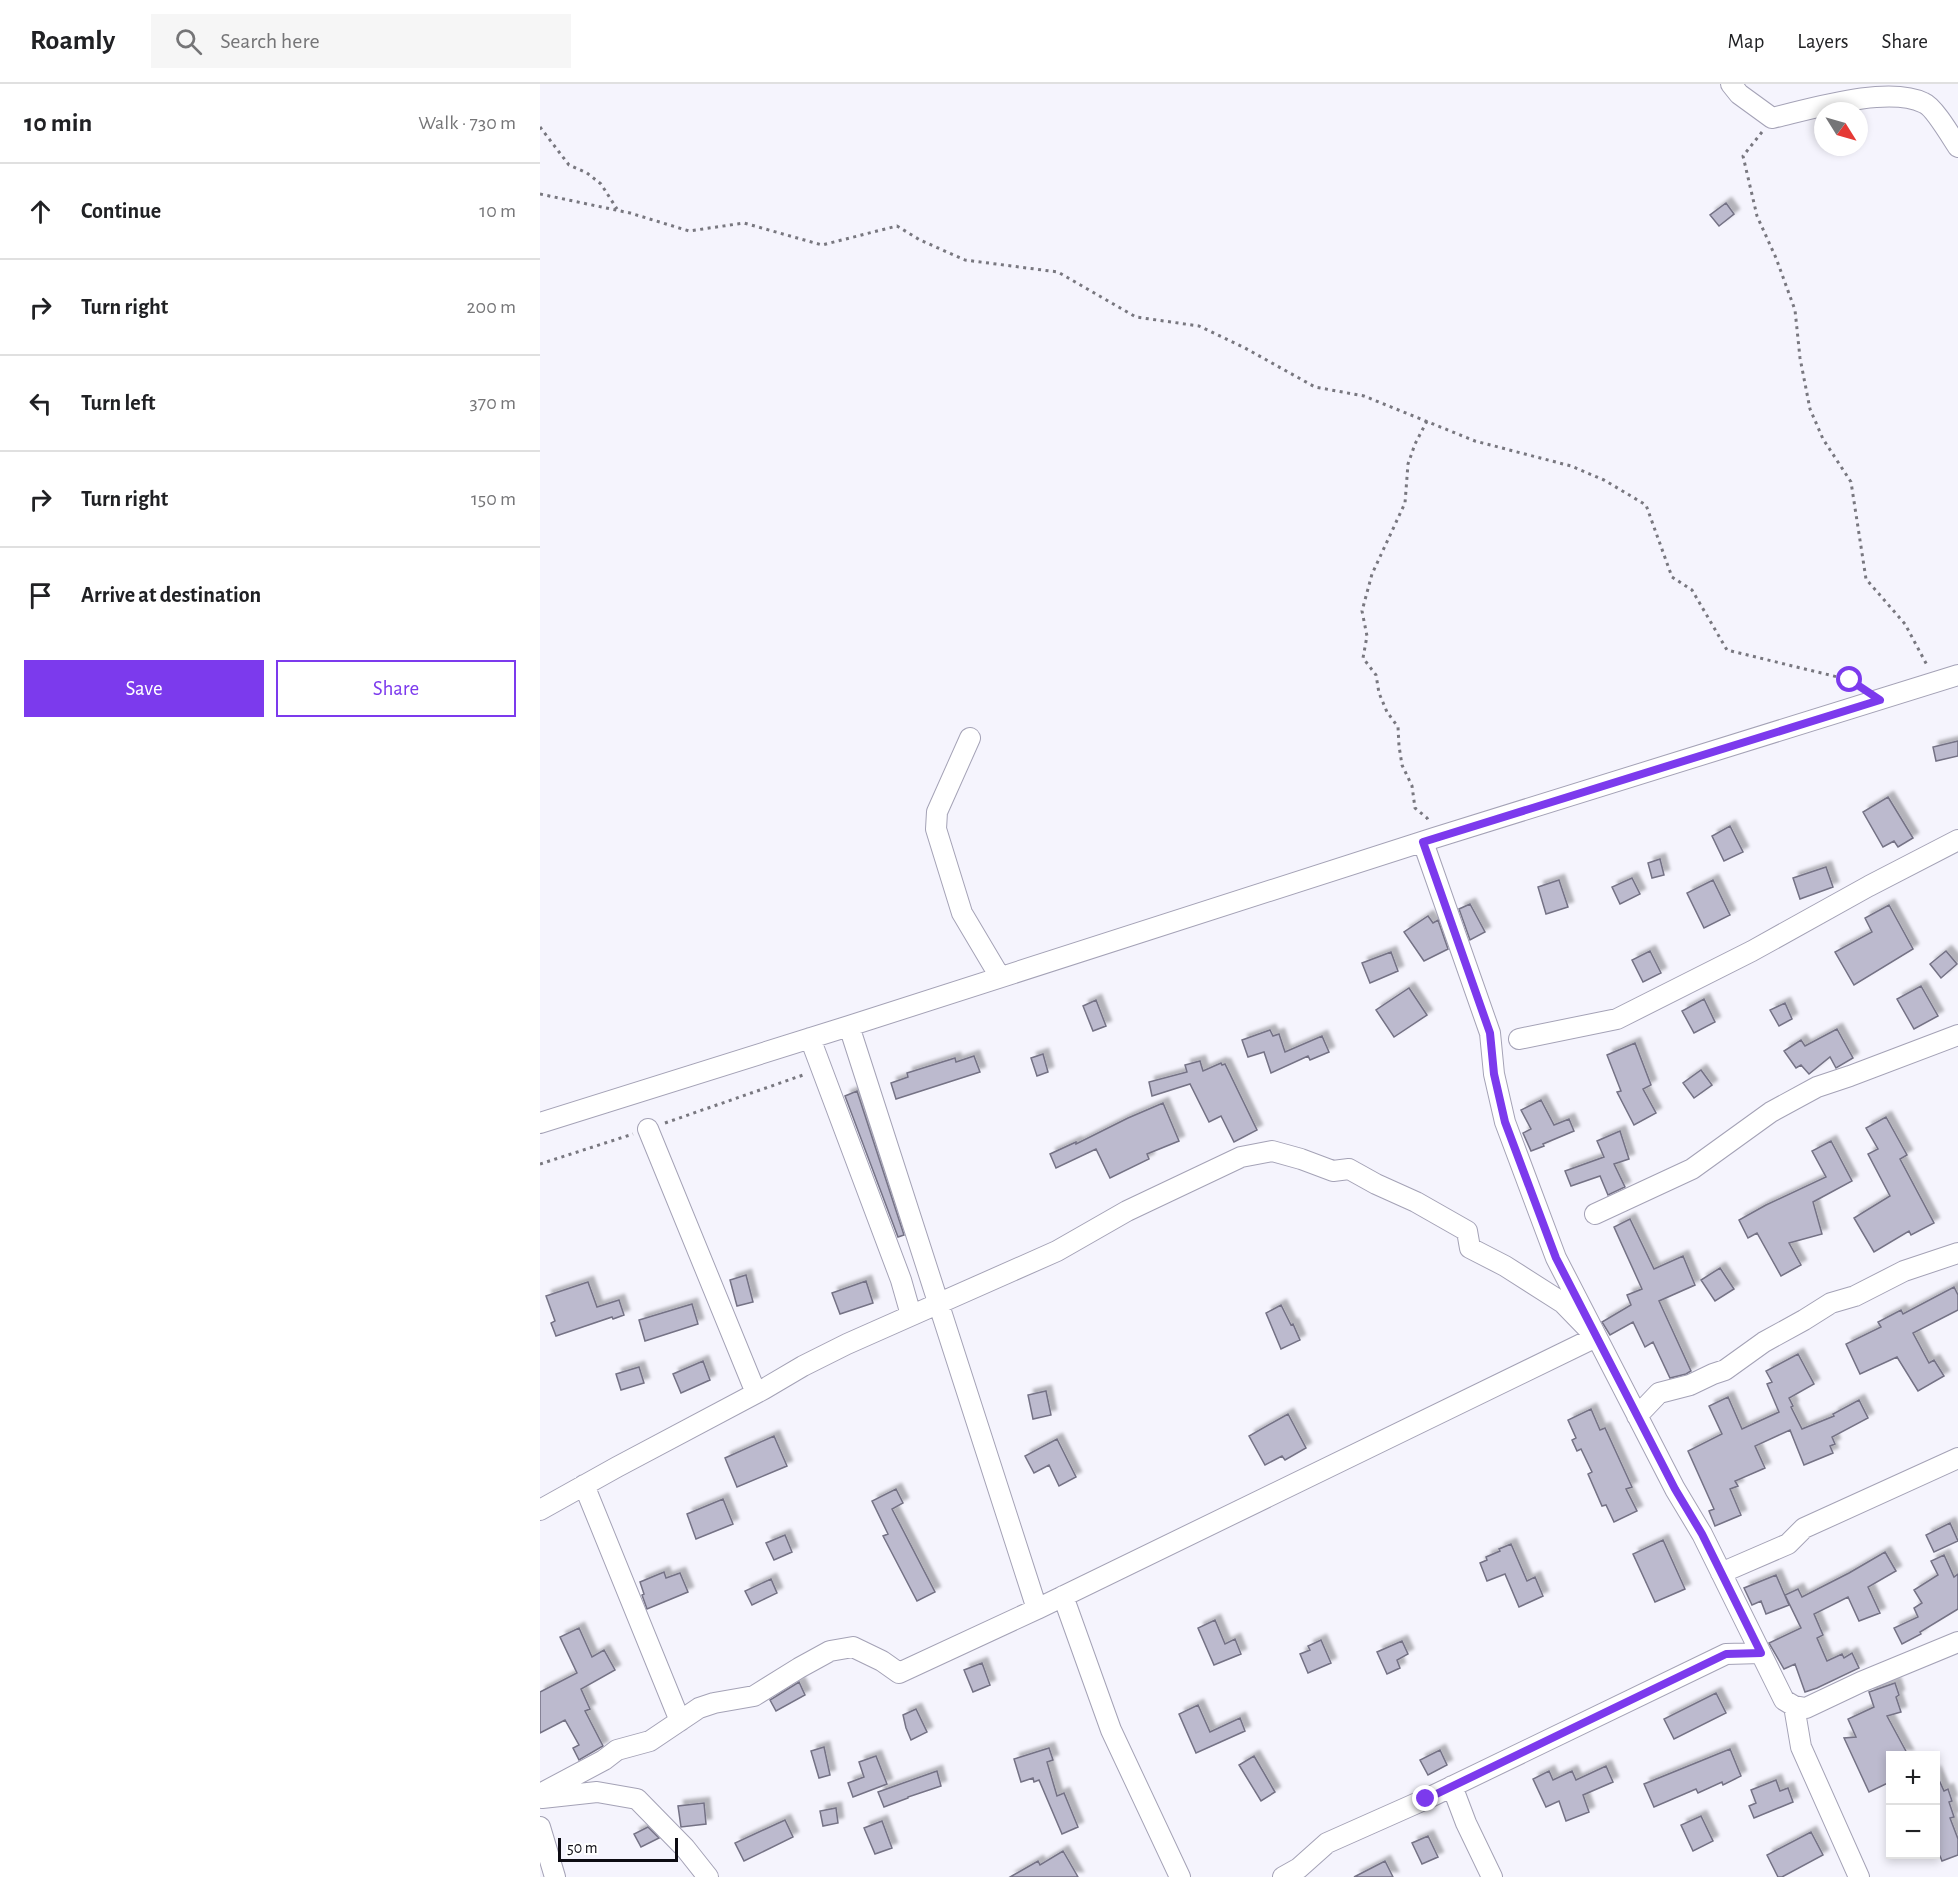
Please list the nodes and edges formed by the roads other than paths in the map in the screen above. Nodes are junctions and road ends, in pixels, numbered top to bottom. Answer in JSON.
{"nodes":[{"id":1,"x":1731,"y":84,"type":"edge"},
{"id":2,"x":1914,"y":84,"type":"edge"},
{"id":3,"x":1926,"y":103,"type":"junction"},
{"id":4,"x":1958,"y":147,"type":"edge"},
{"id":5,"x":1958,"y":675,"type":"edge"},
{"id":6,"x":970,"y":738,"type":"dead end"},
{"id":7,"x":1428,"y":840,"type":"junction"},
{"id":8,"x":1958,"y":840,"type":"edge"},
{"id":9,"x":1000,"y":977,"type":"junction"},
{"id":10,"x":849,"y":1026,"type":"junction"},
{"id":11,"x":1958,"y":1035,"type":"edge"},
{"id":12,"x":810,"y":1038,"type":"junction"},
{"id":13,"x":1519,"y":1039,"type":"dead end"},
{"id":14,"x":540,"y":1123,"type":"edge"},
{"id":15,"x":648,"y":1129,"type":"road end"},
{"id":16,"x":1595,"y":1214,"type":"dead end"},
{"id":17,"x":1958,"y":1253,"type":"edge"},
{"id":18,"x":938,"y":1304,"type":"junction"},
{"id":19,"x":911,"y":1315,"type":"junction"},
{"id":20,"x":1596,"y":1337,"type":"junction"},
{"id":21,"x":756,"y":1393,"type":"junction"},
{"id":22,"x":1637,"y":1416,"type":"junction"},
{"id":23,"x":1958,"y":1458,"type":"edge"},
{"id":24,"x":585,"y":1485,"type":"junction"},
{"id":25,"x":540,"y":1510,"type":"edge"},
{"id":26,"x":1721,"y":1574,"type":"junction"},
{"id":27,"x":1063,"y":1596,"type":"junction"},
{"id":28,"x":1037,"y":1609,"type":"junction"},
{"id":29,"x":1958,"y":1642,"type":"edge"},
{"id":30,"x":1761,"y":1653,"type":"junction"},
{"id":31,"x":1794,"y":1706,"type":"junction"},
{"id":32,"x":680,"y":1721,"type":"junction"},
{"id":33,"x":1452,"y":1786,"type":"junction"},
{"id":34,"x":540,"y":1796,"type":"edge"},
{"id":35,"x":540,"y":1827,"type":"edge"},
{"id":36,"x":555,"y":1877,"type":"edge"},
{"id":37,"x":708,"y":1877,"type":"edge"},
{"id":38,"x":1180,"y":1877,"type":"edge"},
{"id":39,"x":1283,"y":1877,"type":"edge"},
{"id":40,"x":1492,"y":1877,"type":"edge"},
{"id":41,"x":1859,"y":1877,"type":"edge"}],
"edges":[{"from":1,"to":3,"type":"street"},
{"from":2,"to":3,"type":"street"},
{"from":3,"to":4,"type":"street"},
{"from":5,"to":7,"type":"street"},
{"from":6,"to":9,"type":"street"},
{"from":7,"to":9,"type":"street"},
{"from":7,"to":20,"type":"street"},
{"from":8,"to":13,"type":"street"},
{"from":9,"to":10,"type":"street"},
{"from":10,"to":12,"type":"street"},
{"from":10,"to":18,"type":"street"},
{"from":11,"to":16,"type":"street"},
{"from":12,"to":14,"type":"street"},
{"from":12,"to":19,"type":"street"},
{"from":15,"to":21,"type":"street"},
{"from":17,"to":22,"type":"street"},
{"from":18,"to":19,"type":"street"},
{"from":18,"to":20,"type":"street"},
{"from":18,"to":28,"type":"street"},
{"from":19,"to":21,"type":"street"},
{"from":20,"to":22,"type":"street"},
{"from":20,"to":27,"type":"street"},
{"from":21,"to":24,"type":"street"},
{"from":22,"to":26,"type":"street"},
{"from":23,"to":26,"type":"street"},
{"from":24,"to":25,"type":"street"},
{"from":24,"to":32,"type":"street"},
{"from":26,"to":30,"type":"street"},
{"from":27,"to":28,"type":"street"},
{"from":27,"to":38,"type":"street"},
{"from":28,"to":32,"type":"street"},
{"from":29,"to":31,"type":"street"},
{"from":30,"to":31,"type":"street"},
{"from":30,"to":33,"type":"street"},
{"from":31,"to":41,"type":"street"},
{"from":32,"to":34,"type":"street"},
{"from":33,"to":39,"type":"street"},
{"from":33,"to":40,"type":"street"},
{"from":34,"to":37,"type":"street"},
{"from":35,"to":36,"type":"street"}]}
